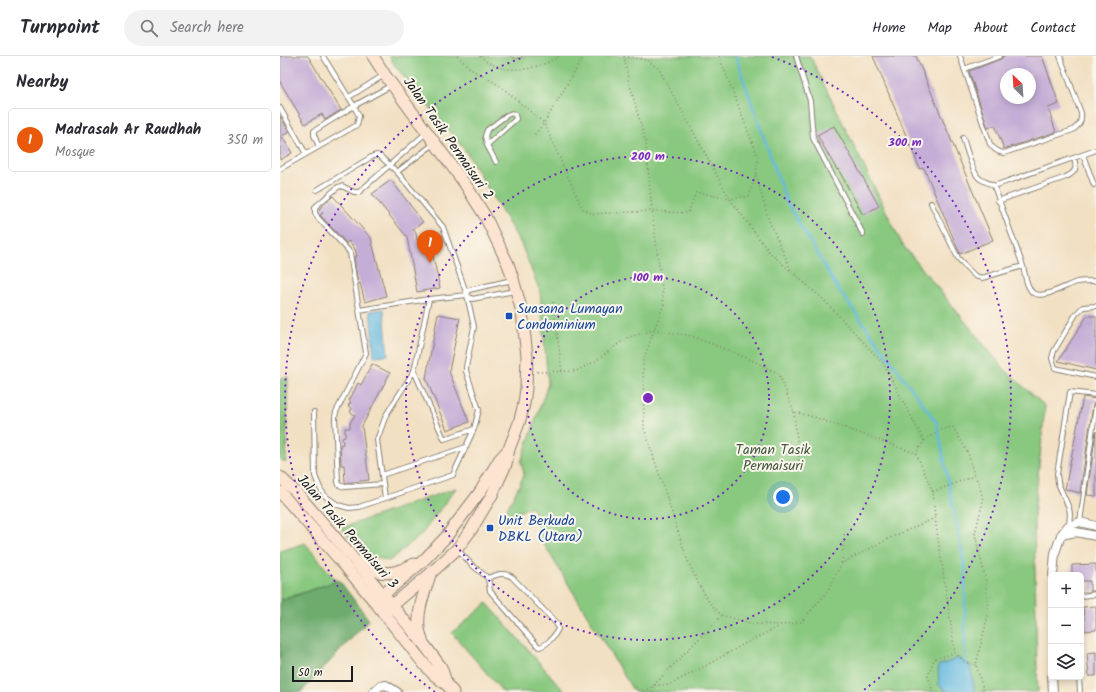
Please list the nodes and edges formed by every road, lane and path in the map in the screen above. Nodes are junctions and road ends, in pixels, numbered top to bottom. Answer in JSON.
{"nodes":[{"id":1,"x":323,"y":56,"type":"edge"},
{"id":2,"x":373,"y":56,"type":"edge"},
{"id":3,"x":457,"y":56,"type":"edge"},
{"id":4,"x":480,"y":56,"type":"edge"},
{"id":5,"x":510,"y":56,"type":"edge"},
{"id":6,"x":525,"y":56,"type":"edge"},
{"id":7,"x":560,"y":56,"type":"edge"},
{"id":8,"x":584,"y":56,"type":"edge"},
{"id":9,"x":624,"y":56,"type":"edge"},
{"id":10,"x":719,"y":56,"type":"edge"},
{"id":11,"x":796,"y":56,"type":"edge"},
{"id":12,"x":960,"y":56,"type":"edge"},
{"id":13,"x":1000,"y":56,"type":"edge"},
{"id":14,"x":1060,"y":56,"type":"edge"},
{"id":15,"x":964,"y":68,"type":"junction"},
{"id":16,"x":385,"y":75,"type":"junction"},
{"id":17,"x":392,"y":85,"type":"junction"},
{"id":18,"x":349,"y":97,"type":"junction"},
{"id":19,"x":354,"y":106,"type":"junction"},
{"id":20,"x":280,"y":108,"type":"edge"},
{"id":21,"x":544,"y":122,"type":"junction"},
{"id":22,"x":427,"y":132,"type":"junction"},
{"id":23,"x":534,"y":136,"type":"dead end"},
{"id":24,"x":963,"y":138,"type":"dead end"},
{"id":25,"x":435,"y":143,"type":"junction"},
{"id":26,"x":487,"y":145,"type":"junction"},
{"id":27,"x":319,"y":146,"type":"junction"},
{"id":28,"x":1096,"y":150,"type":"edge"},
{"id":29,"x":306,"y":154,"type":"junction"},
{"id":30,"x":1083,"y":154,"type":"junction"},
{"id":31,"x":1074,"y":158,"type":"junction"},
{"id":32,"x":496,"y":162,"type":"dead end"},
{"id":33,"x":390,"y":166,"type":"junction"},
{"id":34,"x":280,"y":169,"type":"edge"},
{"id":35,"x":397,"y":172,"type":"junction"},
{"id":36,"x":756,"y":174,"type":"junction"},
{"id":37,"x":1094,"y":185,"type":"dead end"},
{"id":38,"x":994,"y":186,"type":"junction"},
{"id":39,"x":317,"y":190,"type":"dead end"},
{"id":40,"x":730,"y":199,"type":"junction"},
{"id":41,"x":998,"y":201,"type":"junction"},
{"id":42,"x":931,"y":203,"type":"dead end"},
{"id":43,"x":652,"y":211,"type":"junction"},
{"id":44,"x":863,"y":234,"type":"dead end"},
{"id":45,"x":1023,"y":266,"type":"junction"},
{"id":46,"x":791,"y":271,"type":"junction"},
{"id":47,"x":513,"y":279,"type":"junction"},
{"id":48,"x":1096,"y":281,"type":"edge"},
{"id":49,"x":516,"y":290,"type":"junction"},
{"id":50,"x":467,"y":295,"type":"junction"},
{"id":51,"x":429,"y":299,"type":"junction"},
{"id":52,"x":553,"y":302,"type":"dead end"},
{"id":53,"x":1096,"y":306,"type":"edge"},
{"id":54,"x":359,"y":310,"type":"junction"},
{"id":55,"x":654,"y":330,"type":"junction"},
{"id":56,"x":414,"y":371,"type":"junction"},
{"id":57,"x":562,"y":371,"type":"junction"},
{"id":58,"x":527,"y":372,"type":"junction"},
{"id":59,"x":1096,"y":377,"type":"edge"},
{"id":60,"x":1096,"y":395,"type":"edge"},
{"id":61,"x":1096,"y":405,"type":"edge"},
{"id":62,"x":314,"y":412,"type":"dead end"},
{"id":63,"x":794,"y":412,"type":"junction"},
{"id":64,"x":474,"y":428,"type":"junction"},
{"id":65,"x":924,"y":441,"type":"junction"},
{"id":66,"x":466,"y":447,"type":"junction"},
{"id":67,"x":509,"y":449,"type":"junction"},
{"id":68,"x":916,"y":453,"type":"junction"},
{"id":69,"x":800,"y":469,"type":"dead end"},
{"id":70,"x":382,"y":475,"type":"junction"},
{"id":71,"x":280,"y":476,"type":"edge"},
{"id":72,"x":974,"y":476,"type":"junction"},
{"id":73,"x":383,"y":484,"type":"junction"},
{"id":74,"x":280,"y":492,"type":"edge"},
{"id":75,"x":933,"y":492,"type":"junction"},
{"id":76,"x":385,"y":498,"type":"junction"},
{"id":77,"x":935,"y":518,"type":"junction"},
{"id":78,"x":1080,"y":522,"type":"junction"},
{"id":79,"x":1068,"y":526,"type":"junction"},
{"id":80,"x":1096,"y":526,"type":"edge"},
{"id":81,"x":844,"y":533,"type":"dead end"},
{"id":82,"x":1061,"y":535,"type":"junction"},
{"id":83,"x":1096,"y":536,"type":"edge"},
{"id":84,"x":457,"y":549,"type":"junction"},
{"id":85,"x":352,"y":556,"type":"junction"},
{"id":86,"x":424,"y":560,"type":"junction"},
{"id":87,"x":842,"y":563,"type":"junction"},
{"id":88,"x":1053,"y":572,"type":"edge"},
{"id":89,"x":430,"y":574,"type":"junction"},
{"id":90,"x":488,"y":578,"type":"junction"},
{"id":91,"x":1096,"y":594,"type":"edge"},
{"id":92,"x":1084,"y":596,"type":"edge"},
{"id":93,"x":379,"y":598,"type":"junction"},
{"id":94,"x":392,"y":606,"type":"junction"},
{"id":95,"x":384,"y":613,"type":"junction"},
{"id":96,"x":721,"y":615,"type":"junction"},
{"id":97,"x":782,"y":625,"type":"junction"},
{"id":98,"x":423,"y":643,"type":"junction"},
{"id":99,"x":954,"y":653,"type":"junction"},
{"id":100,"x":976,"y":665,"type":"junction"},
{"id":101,"x":1052,"y":680,"type":"edge"},
{"id":102,"x":1079,"y":680,"type":"edge"},
{"id":103,"x":654,"y":685,"type":"junction"},
{"id":104,"x":450,"y":688,"type":"edge"},
{"id":105,"x":373,"y":692,"type":"edge"},
{"id":106,"x":397,"y":692,"type":"edge"},
{"id":107,"x":644,"y":692,"type":"edge"},
{"id":108,"x":652,"y":692,"type":"edge"},
{"id":109,"x":933,"y":692,"type":"edge"},
{"id":110,"x":984,"y":692,"type":"edge"},
{"id":111,"x":1053,"y":692,"type":"edge"},
{"id":112,"x":1080,"y":692,"type":"edge"}],
"edges":[{"from":1,"to":18,"type":"lane"},
{"from":2,"to":16,"type":"street","name":"Jalan Tasik Permaisuri 2"},
{"from":3,"to":21,"type":"path"},
{"from":4,"to":7,"type":"path"},
{"from":5,"to":6,"type":"path"},
{"from":8,"to":21,"type":"path"},
{"from":9,"to":40,"type":"path"},
{"from":9,"to":43,"type":"path"},
{"from":10,"to":36,"type":"path"},
{"from":11,"to":44,"type":"lane"},
{"from":12,"to":15,"type":"lane"},
{"from":13,"to":15,"type":"lane"},
{"from":14,"to":15,"type":"lane"},
{"from":16,"to":17,"type":"street","name":"Jalan Tasik Permaisuri 2"},
{"from":16,"to":18,"type":"lane"},
{"from":17,"to":19,"type":"lane"},
{"from":17,"to":22,"type":"street","name":"Jalan Tasik Permaisuri 2"},
{"from":18,"to":19,"type":"lane"},
{"from":19,"to":27,"type":"lane"},
{"from":19,"to":27,"type":"lane"},
{"from":20,"to":29,"type":"lane"},
{"from":21,"to":23,"type":"path"},
{"from":21,"to":43,"type":"path"},
{"from":22,"to":25,"type":"street","name":"Jalan Tasik Permaisuri 2"},
{"from":22,"to":33,"type":"lane"},
{"from":24,"to":38,"type":"lane"},
{"from":25,"to":35,"type":"lane"},
{"from":25,"to":47,"type":"street","name":"Jalan Tasik Permaisuri 2"},
{"from":26,"to":26,"type":"lane"},
{"from":26,"to":32,"type":"lane"},
{"from":27,"to":29,"type":"lane"},
{"from":28,"to":30,"type":"lane"},
{"from":29,"to":34,"type":"lane"},
{"from":30,"to":31,"type":"lane"},
{"from":30,"to":37,"type":"lane"},
{"from":31,"to":38,"type":"lane"},
{"from":31,"to":41,"type":"lane"},
{"from":33,"to":35,"type":"lane"},
{"from":33,"to":39,"type":"lane"},
{"from":33,"to":54,"type":"lane"},
{"from":35,"to":50,"type":"lane"},
{"from":36,"to":40,"type":"path"},
{"from":36,"to":46,"type":"path"},
{"from":38,"to":41,"type":"lane"},
{"from":40,"to":43,"type":"path"},
{"from":40,"to":46,"type":"path"},
{"from":41,"to":45,"type":"lane"},
{"from":42,"to":45,"type":"lane"},
{"from":43,"to":55,"type":"path"},
{"from":45,"to":48,"type":"lane"},
{"from":46,"to":65,"type":"path"},
{"from":47,"to":49,"type":"street","name":"Jalan Tasik Permaisuri 2"},
{"from":47,"to":50,"type":"lane"},
{"from":49,"to":50,"type":"lane"},
{"from":49,"to":58,"type":"street","name":"Jalan Tasik Permaisuri 2"},
{"from":50,"to":51,"type":"lane"},
{"from":50,"to":64,"type":"lane"},
{"from":51,"to":54,"type":"lane"},
{"from":51,"to":56,"type":"lane"},
{"from":52,"to":57,"type":"path"},
{"from":53,"to":59,"type":"lane"},
{"from":54,"to":73,"type":"lane"},
{"from":55,"to":57,"type":"path"},
{"from":55,"to":63,"type":"path"},
{"from":55,"to":96,"type":"path"},
{"from":56,"to":64,"type":"lane"},
{"from":56,"to":70,"type":"lane"},
{"from":57,"to":58,"type":"path"},
{"from":58,"to":67,"type":"street","name":"Jalan Tasik Permaisuri 2"},
{"from":60,"to":79,"type":"lane"},
{"from":61,"to":78,"type":"lane"},
{"from":62,"to":76,"type":"lane"},
{"from":63,"to":68,"type":"path"},
{"from":63,"to":69,"type":"path"},
{"from":64,"to":66,"type":"lane"},
{"from":65,"to":68,"type":"path"},
{"from":65,"to":72,"type":"path"},
{"from":66,"to":70,"type":"lane"},
{"from":66,"to":76,"type":"lane"},
{"from":67,"to":84,"type":"street","name":"Jalan Tasik Permaisuri 2"},
{"from":67,"to":86,"type":"street","name":"Jalan Tasik Permaisuri 2"},
{"from":68,"to":75,"type":"path"},
{"from":70,"to":73,"type":"lane"},
{"from":71,"to":85,"type":"street","name":"Jalan Tasik Permaisuri 3"},
{"from":72,"to":75,"type":"path"},
{"from":72,"to":100,"type":"path"},
{"from":73,"to":76,"type":"lane"},
{"from":74,"to":93,"type":"street","name":"Jalan Tasik Permaisuri 3"},
{"from":75,"to":77,"type":"path"},
{"from":77,"to":87,"type":"path"},
{"from":77,"to":99,"type":"path"},
{"from":78,"to":79,"type":"street"},
{"from":78,"to":80,"type":"street"},
{"from":79,"to":82,"type":"street"},
{"from":81,"to":87,"type":"path"},
{"from":82,"to":83,"type":"street"},
{"from":82,"to":88,"type":"street"},
{"from":84,"to":89,"type":"street","name":"Jalan Tasik Permaisuri 2"},
{"from":84,"to":90,"type":"lane"},
{"from":85,"to":86,"type":"street"},
{"from":85,"to":93,"type":"street","name":"Jalan Tasik Permaisuri 3"},
{"from":86,"to":93,"type":"street","name":"Jalan Tasik Permaisuri 2"},
{"from":87,"to":97,"type":"path"},
{"from":89,"to":94,"type":"street","name":"Jalan Tasik Permaisuri 2"},
{"from":89,"to":98,"type":"street"},
{"from":90,"to":90,"type":"lane"},
{"from":91,"to":92,"type":"lane"},
{"from":93,"to":94,"type":"street","name":"Jalan Tasik Permaisuri 3"},
{"from":93,"to":95,"type":"street","name":"Jalan Tasik Permaisuri 3"},
{"from":94,"to":95,"type":"street","name":"Jalan Tasik Permaisuri 2"},
{"from":94,"to":98,"type":"street","name":"Jalan Tasik Permaisuri 3"},
{"from":95,"to":104,"type":"street","name":"Jalan Tasik Permaisuri 3"},
{"from":96,"to":97,"type":"path"},
{"from":96,"to":103,"type":"path"},
{"from":97,"to":103,"type":"path"},
{"from":98,"to":104,"type":"street","name":"Jalan Tasik Permaisuri 3"},
{"from":99,"to":100,"type":"path"},
{"from":99,"to":109,"type":"path"},
{"from":100,"to":110,"type":"path"},
{"from":101,"to":111,"type":"street"},
{"from":102,"to":112,"type":"lane"},
{"from":103,"to":107,"type":"path"},
{"from":103,"to":108,"type":"path"},
{"from":105,"to":106,"type":"street"}]}
